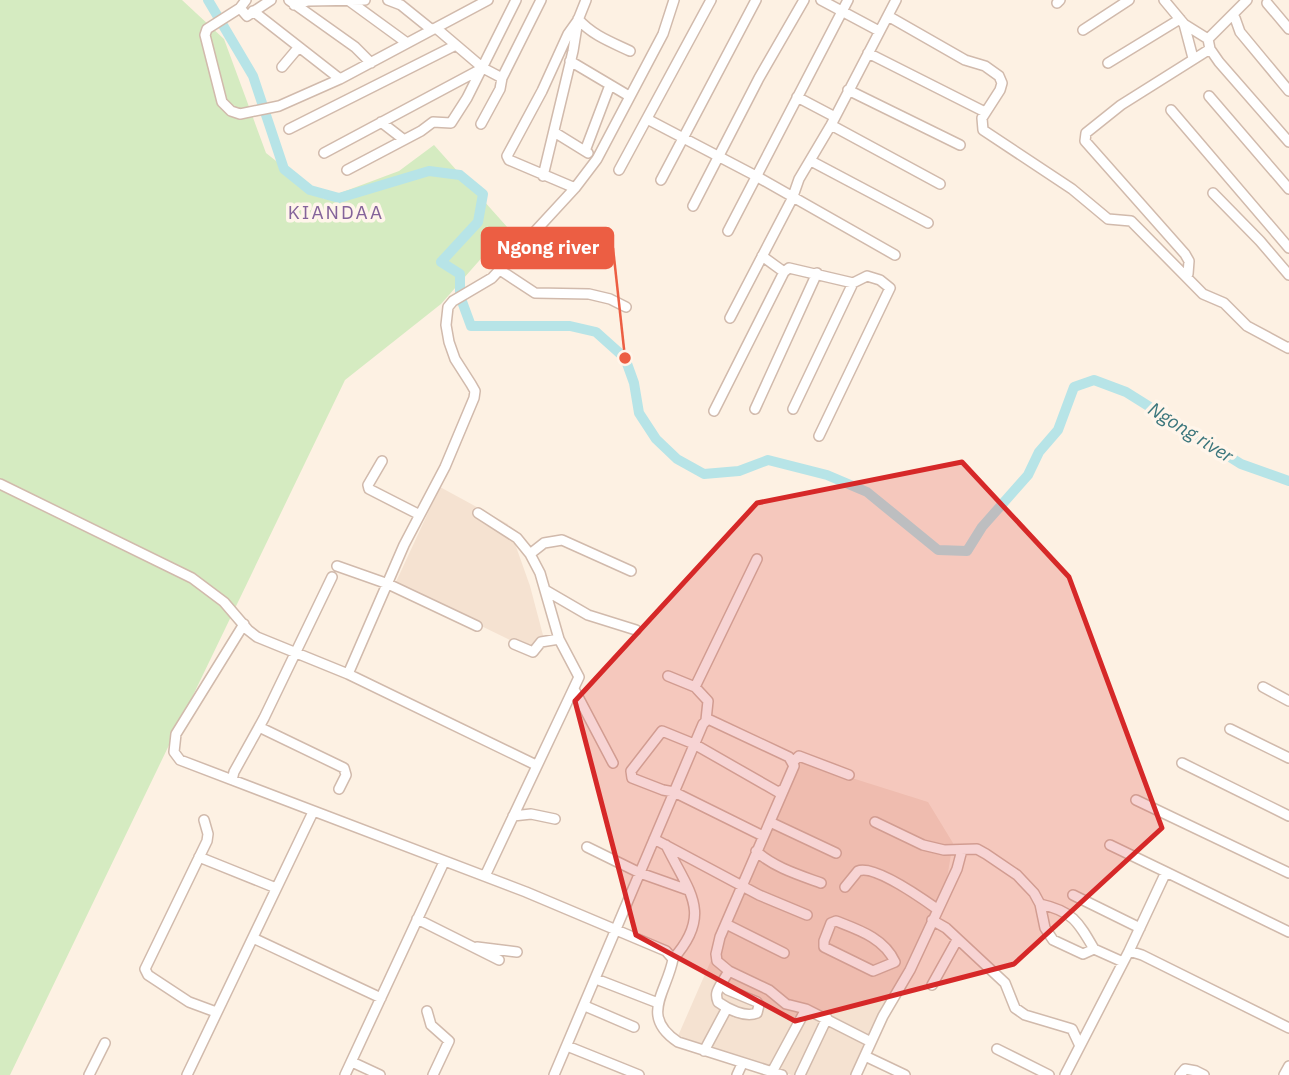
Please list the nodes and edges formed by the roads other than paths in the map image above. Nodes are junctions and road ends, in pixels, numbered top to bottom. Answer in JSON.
{"nodes":[{"id":1,"x":271,"y":0,"type":"edge"},
{"id":2,"x":365,"y":0,"type":"edge"},
{"id":3,"x":388,"y":0,"type":"edge"},
{"id":4,"x":516,"y":0,"type":"edge"},
{"id":5,"x":541,"y":0,"type":"edge"},
{"id":6,"x":586,"y":0,"type":"edge"},
{"id":7,"x":674,"y":0,"type":"edge"},
{"id":8,"x":711,"y":0,"type":"edge"},
{"id":9,"x":756,"y":0,"type":"edge"},
{"id":10,"x":804,"y":0,"type":"edge"},
{"id":11,"x":821,"y":0,"type":"edge"},
{"id":12,"x":848,"y":0,"type":"edge"},
{"id":13,"x":896,"y":0,"type":"edge"},
{"id":14,"x":1129,"y":0,"type":"edge"},
{"id":15,"x":1178,"y":0,"type":"edge"},
{"id":16,"x":1247,"y":0,"type":"edge"},
{"id":17,"x":349,"y":1,"type":"edge"},
{"id":18,"x":485,"y":1,"type":"edge"},
{"id":19,"x":292,"y":2,"type":"edge"},
{"id":20,"x":400,"y":2,"type":"edge"},
{"id":21,"x":1267,"y":3,"type":"dead end"},
{"id":22,"x":1167,"y":4,"type":"edge"},
{"id":23,"x":242,"y":5,"type":"edge"},
{"id":24,"x":253,"y":11,"type":"junction"},
{"id":25,"x":842,"y":11,"type":"junction"},
{"id":26,"x":888,"y":16,"type":"junction"},
{"id":27,"x":1231,"y":16,"type":"junction"},
{"id":28,"x":578,"y":19,"type":"junction"},
{"id":29,"x":1182,"y":22,"type":"junction"},
{"id":30,"x":274,"y":29,"type":"junction"},
{"id":31,"x":434,"y":29,"type":"junction"},
{"id":32,"x":1289,"y":29,"type":"edge"},
{"id":33,"x":1083,"y":30,"type":"dead end"},
{"id":34,"x":879,"y":31,"type":"junction"},
{"id":35,"x":265,"y":35,"type":"dead end"},
{"id":36,"x":407,"y":43,"type":"junction"},
{"id":37,"x":1209,"y":44,"type":"junction"},
{"id":38,"x":456,"y":45,"type":"junction"},
{"id":39,"x":298,"y":48,"type":"junction"},
{"id":40,"x":630,"y":51,"type":"dead end"},
{"id":41,"x":868,"y":53,"type":"junction"},
{"id":42,"x":1194,"y":58,"type":"junction"},
{"id":43,"x":570,"y":61,"type":"junction"},
{"id":44,"x":1108,"y":62,"type":"dead end"},
{"id":45,"x":371,"y":63,"type":"junction"},
{"id":46,"x":282,"y":67,"type":"dead end"},
{"id":47,"x":482,"y":68,"type":"junction"},
{"id":48,"x":502,"y":78,"type":"junction"},
{"id":49,"x":340,"y":79,"type":"junction"},
{"id":50,"x":610,"y":85,"type":"junction"},
{"id":51,"x":848,"y":90,"type":"junction"},
{"id":52,"x":1289,"y":91,"type":"edge"},
{"id":53,"x":629,"y":96,"type":"junction"},
{"id":54,"x":1209,"y":96,"type":"dead end"},
{"id":55,"x":797,"y":97,"type":"junction"},
{"id":56,"x":1171,"y":110,"type":"dead end"},
{"id":57,"x":985,"y":113,"type":"junction"},
{"id":58,"x":648,"y":119,"type":"junction"},
{"id":59,"x":833,"y":121,"type":"junction"},
{"id":60,"x":381,"y":122,"type":"junction"},
{"id":61,"x":481,"y":124,"type":"dead end"},
{"id":62,"x":289,"y":129,"type":"dead end"},
{"id":63,"x":554,"y":132,"type":"junction"},
{"id":64,"x":684,"y":138,"type":"junction"},
{"id":65,"x":403,"y":139,"type":"junction"},
{"id":66,"x":1289,"y":142,"type":"edge"},
{"id":67,"x":960,"y":145,"type":"dead end"},
{"id":68,"x":585,"y":151,"type":"junction"},
{"id":69,"x":324,"y":153,"type":"dead end"},
{"id":70,"x":719,"y":156,"type":"junction"},
{"id":71,"x":597,"y":159,"type":"junction"},
{"id":72,"x":811,"y":161,"type":"junction"},
{"id":73,"x":347,"y":170,"type":"dead end"},
{"id":74,"x":619,"y":170,"type":"dead end"},
{"id":75,"x":542,"y":176,"type":"junction"},
{"id":76,"x":756,"y":176,"type":"junction"},
{"id":77,"x":661,"y":180,"type":"dead end"},
{"id":78,"x":940,"y":184,"type":"dead end"},
{"id":79,"x":575,"y":188,"type":"junction"},
{"id":80,"x":1289,"y":189,"type":"edge"},
{"id":81,"x":1213,"y":193,"type":"dead end"},
{"id":82,"x":792,"y":199,"type":"junction"},
{"id":83,"x":694,"y":206,"type":"dead end"},
{"id":84,"x":928,"y":223,"type":"dead end"},
{"id":85,"x":728,"y":231,"type":"dead end"},
{"id":86,"x":1289,"y":248,"type":"edge"},
{"id":87,"x":762,"y":256,"type":"junction"},
{"id":88,"x":895,"y":256,"type":"dead end"},
{"id":89,"x":500,"y":270,"type":"junction"},
{"id":90,"x":783,"y":272,"type":"junction"},
{"id":91,"x":817,"y":272,"type":"junction"},
{"id":92,"x":1188,"y":274,"type":"dead end"},
{"id":93,"x":1289,"y":275,"type":"edge"},
{"id":94,"x":853,"y":283,"type":"junction"},
{"id":95,"x":626,"y":307,"type":"dead end"},
{"id":96,"x":730,"y":318,"type":"dead end"},
{"id":97,"x":1289,"y":347,"type":"edge"},
{"id":98,"x":754,"y":409,"type":"dead end"},
{"id":99,"x":793,"y":409,"type":"dead end"},
{"id":100,"x":714,"y":411,"type":"dead end"},
{"id":101,"x":819,"y":436,"type":"dead end"},
{"id":102,"x":382,"y":461,"type":"dead end"},
{"id":103,"x":0,"y":484,"type":"edge"},
{"id":104,"x":418,"y":513,"type":"junction"},
{"id":105,"x":478,"y":513,"type":"dead end"},
{"id":106,"x":530,"y":554,"type":"junction"},
{"id":107,"x":757,"y":559,"type":"dead end"},
{"id":108,"x":337,"y":566,"type":"dead end"},
{"id":109,"x":631,"y":571,"type":"dead end"},
{"id":110,"x":332,"y":577,"type":"dead end"},
{"id":111,"x":388,"y":584,"type":"junction"},
{"id":112,"x":545,"y":590,"type":"junction"},
{"id":113,"x":244,"y":624,"type":"junction"},
{"id":114,"x":477,"y":626,"type":"dead end"},
{"id":115,"x":636,"y":630,"type":"dead end"},
{"id":116,"x":559,"y":639,"type":"junction"},
{"id":117,"x":514,"y":644,"type":"dead end"},
{"id":118,"x":296,"y":653,"type":"junction"},
{"id":119,"x":348,"y":674,"type":"junction"},
{"id":120,"x":668,"y":676,"type":"dead end"},
{"id":121,"x":695,"y":687,"type":"junction"},
{"id":122,"x":1263,"y":687,"type":"dead end"},
{"id":123,"x":574,"y":689,"type":"junction"},
{"id":124,"x":1289,"y":701,"type":"edge"},
{"id":125,"x":706,"y":720,"type":"junction"},
{"id":126,"x":259,"y":727,"type":"junction"},
{"id":127,"x":1230,"y":729,"type":"dead end"},
{"id":128,"x":694,"y":744,"type":"junction"},
{"id":129,"x":1289,"y":758,"type":"edge"},
{"id":130,"x":793,"y":762,"type":"junction"},
{"id":131,"x":613,"y":763,"type":"dead end"},
{"id":132,"x":1182,"y":763,"type":"dead end"},
{"id":133,"x":537,"y":765,"type":"junction"},
{"id":134,"x":849,"y":775,"type":"dead end"},
{"id":135,"x":232,"y":780,"type":"junction"},
{"id":136,"x":340,"y":789,"type":"dead end"},
{"id":137,"x":784,"y":789,"type":"junction"},
{"id":138,"x":674,"y":792,"type":"junction"},
{"id":139,"x":1136,"y":800,"type":"dead end"},
{"id":140,"x":313,"y":812,"type":"junction"},
{"id":141,"x":513,"y":816,"type":"junction"},
{"id":142,"x":1289,"y":816,"type":"edge"},
{"id":143,"x":555,"y":818,"type":"dead end"},
{"id":144,"x":204,"y":820,"type":"dead end"},
{"id":145,"x":770,"y":822,"type":"junction"},
{"id":146,"x":875,"y":822,"type":"dead end"},
{"id":147,"x":763,"y":836,"type":"junction"},
{"id":148,"x":654,"y":839,"type":"junction"},
{"id":149,"x":666,"y":845,"type":"junction"},
{"id":150,"x":1110,"y":845,"type":"dead end"},
{"id":151,"x":587,"y":847,"type":"dead end"},
{"id":152,"x":962,"y":850,"type":"junction"},
{"id":153,"x":756,"y":851,"type":"junction"},
{"id":154,"x":836,"y":853,"type":"dead end"},
{"id":155,"x":199,"y":857,"type":"junction"},
{"id":156,"x":444,"y":862,"type":"junction"},
{"id":157,"x":1166,"y":872,"type":"junction"},
{"id":158,"x":640,"y":873,"type":"junction"},
{"id":159,"x":1289,"y":873,"type":"edge"},
{"id":160,"x":485,"y":876,"type":"junction"},
{"id":161,"x":821,"y":883,"type":"dead end"},
{"id":162,"x":743,"y":886,"type":"junction"},
{"id":163,"x":845,"y":887,"type":"dead end"},
{"id":164,"x":276,"y":888,"type":"junction"},
{"id":165,"x":689,"y":891,"type":"junction"},
{"id":166,"x":1073,"y":895,"type":"dead end"},
{"id":167,"x":1040,"y":904,"type":"junction"},
{"id":168,"x":937,"y":909,"type":"junction"},
{"id":169,"x":807,"y":915,"type":"dead end"},
{"id":170,"x":417,"y":919,"type":"junction"},
{"id":171,"x":932,"y":920,"type":"junction"},
{"id":172,"x":726,"y":924,"type":"junction"},
{"id":173,"x":1140,"y":928,"type":"junction"},
{"id":174,"x":615,"y":931,"type":"junction"},
{"id":175,"x":1289,"y":932,"type":"edge"},
{"id":176,"x":253,"y":938,"type":"junction"},
{"id":177,"x":957,"y":940,"type":"junction"},
{"id":178,"x":475,"y":948,"type":"junction"},
{"id":179,"x":1094,"y":949,"type":"junction"},
{"id":180,"x":1129,"y":951,"type":"junction"},
{"id":181,"x":517,"y":952,"type":"dead end"},
{"id":182,"x":784,"y":953,"type":"dead end"},
{"id":183,"x":673,"y":959,"type":"junction"},
{"id":184,"x":499,"y":960,"type":"dead end"},
{"id":185,"x":895,"y":962,"type":"junction"},
{"id":186,"x":1123,"y":962,"type":"junction"},
{"id":187,"x":910,"y":970,"type":"junction"},
{"id":188,"x":729,"y":971,"type":"junction"},
{"id":189,"x":596,"y":979,"type":"junction"},
{"id":190,"x":721,"y":984,"type":"junction"},
{"id":191,"x":932,"y":985,"type":"dead end"},
{"id":192,"x":381,"y":998,"type":"junction"},
{"id":193,"x":658,"y":1003,"type":"junction"},
{"id":194,"x":585,"y":1006,"type":"junction"},
{"id":195,"x":727,"y":1009,"type":"junction"},
{"id":196,"x":806,"y":1009,"type":"junction"},
{"id":197,"x":427,"y":1011,"type":"dead end"},
{"id":198,"x":216,"y":1012,"type":"junction"},
{"id":199,"x":827,"y":1018,"type":"junction"},
{"id":200,"x":634,"y":1027,"type":"dead end"},
{"id":201,"x":1289,"y":1028,"type":"edge"},
{"id":202,"x":871,"y":1042,"type":"junction"},
{"id":203,"x":105,"y":1043,"type":"dead end"},
{"id":204,"x":567,"y":1046,"type":"junction"},
{"id":205,"x":1080,"y":1046,"type":"junction"},
{"id":206,"x":998,"y":1049,"type":"dead end"},
{"id":207,"x":704,"y":1051,"type":"junction"},
{"id":208,"x":864,"y":1056,"type":"junction"},
{"id":209,"x":352,"y":1062,"type":"junction"},
{"id":210,"x":742,"y":1064,"type":"junction"},
{"id":211,"x":1289,"y":1066,"type":"edge"},
{"id":212,"x":777,"y":1074,"type":"edge"},
{"id":213,"x":89,"y":1075,"type":"edge"},
{"id":214,"x":187,"y":1075,"type":"edge"},
{"id":215,"x":345,"y":1075,"type":"edge"},
{"id":216,"x":380,"y":1075,"type":"edge"},
{"id":217,"x":433,"y":1075,"type":"edge"},
{"id":218,"x":554,"y":1075,"type":"edge"},
{"id":219,"x":639,"y":1075,"type":"edge"},
{"id":220,"x":737,"y":1075,"type":"edge"},
{"id":221,"x":800,"y":1075,"type":"edge"},
{"id":222,"x":856,"y":1075,"type":"edge"},
{"id":223,"x":905,"y":1075,"type":"edge"},
{"id":224,"x":1049,"y":1075,"type":"edge"},
{"id":225,"x":1065,"y":1075,"type":"edge"},
{"id":226,"x":1180,"y":1075,"type":"edge"},
{"id":227,"x":1203,"y":1075,"type":"edge"},
{"id":228,"x":1284,"y":1075,"type":"edge"}],
"edges":[{"from":1,"to":24,"type":"street"},
{"from":2,"to":17,"type":"street"},
{"from":3,"to":20,"type":"street"},
{"from":4,"to":47,"type":"street"},
{"from":5,"to":48,"type":"street"},
{"from":6,"to":28,"type":"street"},
{"from":7,"to":53,"type":"street"},
{"from":8,"to":58,"type":"street"},
{"from":9,"to":64,"type":"street"},
{"from":10,"to":70,"type":"street"},
{"from":11,"to":25,"type":"street"},
{"from":12,"to":25,"type":"street"},
{"from":13,"to":26,"type":"street"},
{"from":14,"to":33,"type":"street"},
{"from":15,"to":22,"type":"street"},
{"from":16,"to":27,"type":"street"},
{"from":17,"to":19,"type":"street"},
{"from":17,"to":36,"type":"street"},
{"from":18,"to":31,"type":"street"},
{"from":19,"to":45,"type":"street"},
{"from":20,"to":31,"type":"street"},
{"from":21,"to":32,"type":"street"},
{"from":22,"to":29,"type":"street"},
{"from":23,"to":24,"type":"street"},
{"from":23,"to":49,"type":"street"},
{"from":24,"to":30,"type":"street"},
{"from":25,"to":34,"type":"street"},
{"from":25,"to":55,"type":"street"},
{"from":26,"to":34,"type":"street"},
{"from":26,"to":57,"type":"street"},
{"from":27,"to":37,"type":"street"},
{"from":27,"to":52,"type":"street"},
{"from":28,"to":40,"type":"street"},
{"from":28,"to":43,"type":"street"},
{"from":28,"to":75,"type":"street"},
{"from":29,"to":37,"type":"street"},
{"from":29,"to":42,"type":"street"},
{"from":29,"to":44,"type":"street"},
{"from":30,"to":35,"type":"street"},
{"from":30,"to":39,"type":"street"},
{"from":31,"to":36,"type":"street"},
{"from":31,"to":38,"type":"street"},
{"from":34,"to":41,"type":"street"},
{"from":36,"to":45,"type":"street"},
{"from":37,"to":42,"type":"street"},
{"from":37,"to":66,"type":"street"},
{"from":38,"to":47,"type":"street"},
{"from":38,"to":62,"type":"street"},
{"from":39,"to":46,"type":"street"},
{"from":39,"to":49,"type":"street"},
{"from":41,"to":51,"type":"street"},
{"from":41,"to":57,"type":"street"},
{"from":42,"to":92,"type":"street"},
{"from":43,"to":50,"type":"street"},
{"from":43,"to":63,"type":"street"},
{"from":45,"to":49,"type":"street"},
{"from":47,"to":48,"type":"street"},
{"from":47,"to":60,"type":"street"},
{"from":47,"to":65,"type":"street"},
{"from":48,"to":61,"type":"street"},
{"from":50,"to":53,"type":"street"},
{"from":50,"to":68,"type":"street"},
{"from":51,"to":59,"type":"street"},
{"from":51,"to":67,"type":"street"},
{"from":53,"to":71,"type":"street"},
{"from":54,"to":80,"type":"street"},
{"from":55,"to":59,"type":"street"},
{"from":55,"to":76,"type":"street"},
{"from":56,"to":86,"type":"street"},
{"from":57,"to":97,"type":"street"},
{"from":58,"to":64,"type":"street"},
{"from":58,"to":74,"type":"street"},
{"from":59,"to":72,"type":"street"},
{"from":59,"to":78,"type":"street"},
{"from":60,"to":65,"type":"street"},
{"from":60,"to":69,"type":"street"},
{"from":63,"to":68,"type":"street"},
{"from":63,"to":75,"type":"street"},
{"from":64,"to":70,"type":"street"},
{"from":64,"to":77,"type":"street"},
{"from":65,"to":73,"type":"street"},
{"from":68,"to":71,"type":"street"},
{"from":70,"to":76,"type":"street"},
{"from":70,"to":83,"type":"street"},
{"from":71,"to":79,"type":"street"},
{"from":72,"to":82,"type":"street"},
{"from":72,"to":84,"type":"street"},
{"from":75,"to":79,"type":"street"},
{"from":76,"to":82,"type":"street"},
{"from":76,"to":85,"type":"street"},
{"from":79,"to":89,"type":"street"},
{"from":81,"to":93,"type":"street"},
{"from":82,"to":87,"type":"street"},
{"from":82,"to":88,"type":"street"},
{"from":87,"to":90,"type":"street"},
{"from":87,"to":96,"type":"street"},
{"from":89,"to":95,"type":"street"},
{"from":89,"to":104,"type":"street"},
{"from":90,"to":91,"type":"street"},
{"from":90,"to":100,"type":"street"},
{"from":91,"to":94,"type":"street"},
{"from":91,"to":98,"type":"street"},
{"from":94,"to":99,"type":"street"},
{"from":94,"to":101,"type":"street"},
{"from":102,"to":104,"type":"street"},
{"from":103,"to":113,"type":"street"},
{"from":104,"to":111,"type":"street"},
{"from":105,"to":106,"type":"street"},
{"from":106,"to":109,"type":"street"},
{"from":106,"to":112,"type":"street"},
{"from":107,"to":121,"type":"street"},
{"from":108,"to":111,"type":"street"},
{"from":110,"to":118,"type":"street"},
{"from":111,"to":114,"type":"street"},
{"from":111,"to":119,"type":"street"},
{"from":112,"to":115,"type":"street"},
{"from":112,"to":116,"type":"street"},
{"from":113,"to":118,"type":"street"},
{"from":113,"to":135,"type":"street"},
{"from":116,"to":117,"type":"street"},
{"from":116,"to":123,"type":"street"},
{"from":118,"to":119,"type":"street"},
{"from":118,"to":126,"type":"street"},
{"from":119,"to":133,"type":"street"},
{"from":120,"to":121,"type":"street"},
{"from":121,"to":125,"type":"street"},
{"from":122,"to":124,"type":"street"},
{"from":123,"to":131,"type":"street"},
{"from":123,"to":133,"type":"street"},
{"from":125,"to":128,"type":"street"},
{"from":125,"to":130,"type":"street"},
{"from":126,"to":135,"type":"street"},
{"from":126,"to":136,"type":"street"},
{"from":127,"to":129,"type":"street"},
{"from":128,"to":137,"type":"street"},
{"from":128,"to":138,"type":"street"},
{"from":128,"to":138,"type":"street"},
{"from":130,"to":134,"type":"street"},
{"from":130,"to":137,"type":"street"},
{"from":132,"to":142,"type":"street"},
{"from":133,"to":141,"type":"street"},
{"from":135,"to":140,"type":"street"},
{"from":137,"to":145,"type":"street"},
{"from":138,"to":147,"type":"street"},
{"from":138,"to":148,"type":"street"},
{"from":139,"to":159,"type":"street"},
{"from":140,"to":156,"type":"street"},
{"from":140,"to":164,"type":"street"},
{"from":141,"to":143,"type":"street"},
{"from":141,"to":160,"type":"street"},
{"from":144,"to":155,"type":"street"},
{"from":145,"to":147,"type":"street"},
{"from":145,"to":154,"type":"street"},
{"from":146,"to":152,"type":"street"},
{"from":147,"to":153,"type":"street"},
{"from":148,"to":149,"type":"street"},
{"from":148,"to":158,"type":"street"},
{"from":149,"to":162,"type":"street"},
{"from":149,"to":165,"type":"street"},
{"from":150,"to":157,"type":"street"},
{"from":151,"to":158,"type":"street"},
{"from":152,"to":167,"type":"street"},
{"from":152,"to":168,"type":"street"},
{"from":153,"to":161,"type":"street"},
{"from":153,"to":162,"type":"street"},
{"from":155,"to":164,"type":"street"},
{"from":155,"to":198,"type":"street"},
{"from":156,"to":160,"type":"street"},
{"from":156,"to":170,"type":"street"},
{"from":157,"to":173,"type":"street"},
{"from":157,"to":175,"type":"street"},
{"from":158,"to":165,"type":"street"},
{"from":158,"to":174,"type":"street"},
{"from":160,"to":174,"type":"street"},
{"from":162,"to":169,"type":"street"},
{"from":162,"to":172,"type":"street"},
{"from":163,"to":168,"type":"street"},
{"from":164,"to":176,"type":"street"},
{"from":165,"to":183,"type":"street"},
{"from":166,"to":173,"type":"street"},
{"from":167,"to":179,"type":"street"},
{"from":167,"to":179,"type":"street"},
{"from":168,"to":171,"type":"street"},
{"from":170,"to":178,"type":"street"},
{"from":170,"to":192,"type":"street"},
{"from":171,"to":177,"type":"street"},
{"from":171,"to":187,"type":"street"},
{"from":172,"to":182,"type":"street"},
{"from":172,"to":188,"type":"street"},
{"from":173,"to":180,"type":"street"},
{"from":174,"to":183,"type":"street"},
{"from":174,"to":189,"type":"street"},
{"from":176,"to":192,"type":"street"},
{"from":176,"to":198,"type":"street"},
{"from":177,"to":191,"type":"street"},
{"from":177,"to":205,"type":"street"},
{"from":178,"to":181,"type":"street"},
{"from":178,"to":184,"type":"street"},
{"from":179,"to":186,"type":"street"},
{"from":180,"to":186,"type":"street"},
{"from":180,"to":201,"type":"street"},
{"from":183,"to":193,"type":"street"},
{"from":185,"to":185,"type":"street"},
{"from":185,"to":187,"type":"street"},
{"from":186,"to":205,"type":"street"},
{"from":187,"to":202,"type":"street"},
{"from":188,"to":190,"type":"street"},
{"from":188,"to":196,"type":"street"},
{"from":189,"to":193,"type":"street"},
{"from":189,"to":194,"type":"street"},
{"from":190,"to":195,"type":"street"},
{"from":190,"to":195,"type":"street"},
{"from":192,"to":209,"type":"street"},
{"from":193,"to":207,"type":"street"},
{"from":194,"to":200,"type":"street"},
{"from":194,"to":204,"type":"street"},
{"from":195,"to":207,"type":"street"},
{"from":196,"to":199,"type":"street"},
{"from":196,"to":212,"type":"street"},
{"from":197,"to":217,"type":"street"},
{"from":198,"to":214,"type":"street"},
{"from":199,"to":202,"type":"street"},
{"from":199,"to":221,"type":"street"},
{"from":202,"to":208,"type":"street"},
{"from":203,"to":213,"type":"street"},
{"from":204,"to":218,"type":"street"},
{"from":204,"to":219,"type":"street"},
{"from":205,"to":225,"type":"street"},
{"from":206,"to":224,"type":"street"},
{"from":207,"to":210,"type":"street"},
{"from":208,"to":222,"type":"street"},
{"from":208,"to":223,"type":"street"},
{"from":209,"to":215,"type":"street"},
{"from":209,"to":216,"type":"street"},
{"from":210,"to":212,"type":"street"},
{"from":210,"to":220,"type":"street"},
{"from":211,"to":228,"type":"street"},
{"from":226,"to":227,"type":"street"}]}
